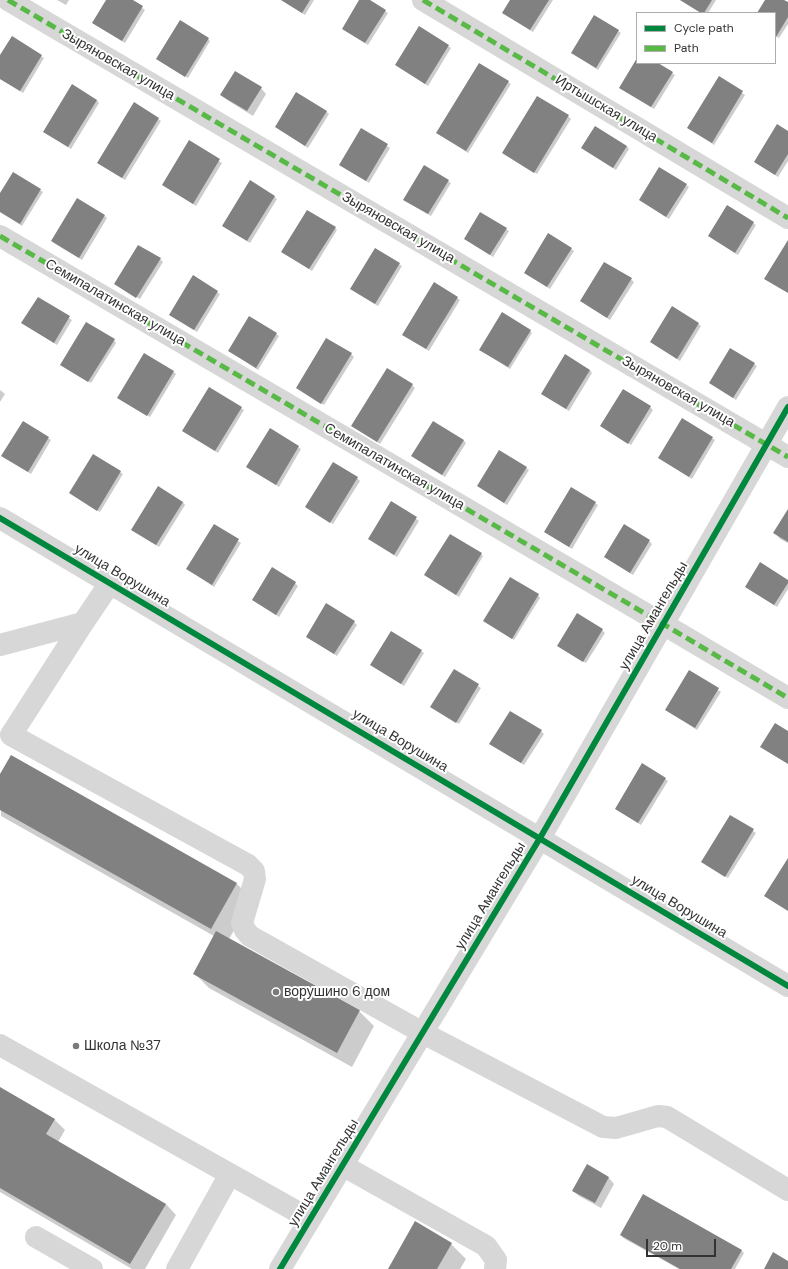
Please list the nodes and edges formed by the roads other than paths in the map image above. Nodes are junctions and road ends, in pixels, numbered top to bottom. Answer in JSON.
{"nodes":[{"id":1,"x":8,"y":0,"type":"edge"},
{"id":2,"x":424,"y":0,"type":"edge"},
{"id":3,"x":788,"y":218,"type":"edge"},
{"id":4,"x":0,"y":236,"type":"edge"},
{"id":5,"x":788,"y":407,"type":"edge"},
{"id":6,"x":767,"y":444,"type":"junction"},
{"id":7,"x":788,"y":457,"type":"edge"},
{"id":8,"x":0,"y":518,"type":"edge"},
{"id":9,"x":110,"y":583,"type":"junction"},
{"id":10,"x":83,"y":623,"type":"junction"},
{"id":11,"x":663,"y":624,"type":"junction"},
{"id":12,"x":0,"y":645,"type":"edge"},
{"id":13,"x":788,"y":698,"type":"edge"},
{"id":14,"x":5,"y":732,"type":"edge"},
{"id":15,"x":540,"y":838,"type":"junction"},
{"id":16,"x":788,"y":986,"type":"edge"},
{"id":17,"x":423,"y":1033,"type":"junction"},
{"id":18,"x":0,"y":1045,"type":"edge"},
{"id":19,"x":342,"y":1165,"type":"junction"},
{"id":20,"x":230,"y":1174,"type":"junction"},
{"id":21,"x":788,"y":1190,"type":"edge"},
{"id":22,"x":310,"y":1219,"type":"junction"},
{"id":23,"x":36,"y":1237,"type":"dead end"},
{"id":24,"x":92,"y":1269,"type":"edge"},
{"id":25,"x":177,"y":1269,"type":"edge"},
{"id":26,"x":280,"y":1269,"type":"edge"},
{"id":27,"x":495,"y":1269,"type":"edge"}],
"edges":[{"from":1,"to":6,"type":"street","name":"Зыряновская улица"},
{"from":2,"to":3,"type":"street","name":"Иртышская улица"},
{"from":4,"to":11,"type":"street","name":"Семипалатинская улица"},
{"from":5,"to":6,"type":"street","name":"улица Амангельды"},
{"from":6,"to":7,"type":"street","name":"Зыряновская улица"},
{"from":6,"to":11,"type":"street","name":"улица Амангельды"},
{"from":8,"to":9,"type":"street","name":"улица Ворушина"},
{"from":9,"to":10,"type":"street"},
{"from":9,"to":15,"type":"street","name":"улица Ворушина"},
{"from":10,"to":12,"type":"street"},
{"from":10,"to":14,"type":"street"},
{"from":11,"to":13,"type":"street","name":"Семипалатинская улица"},
{"from":11,"to":15,"type":"street","name":"улица Амангельды"},
{"from":14,"to":17,"type":"street"},
{"from":15,"to":16,"type":"street","name":"улица Ворушина"},
{"from":15,"to":17,"type":"street","name":"улица Амангельды"},
{"from":17,"to":19,"type":"street","name":"улица Амангельды"},
{"from":17,"to":21,"type":"street"},
{"from":18,"to":20,"type":"street"},
{"from":19,"to":22,"type":"street","name":"улица Амангельды"},
{"from":19,"to":27,"type":"street"},
{"from":20,"to":22,"type":"street"},
{"from":20,"to":25,"type":"street"},
{"from":22,"to":26,"type":"street","name":"улица Амангельды"},
{"from":23,"to":24,"type":"street"}]}
